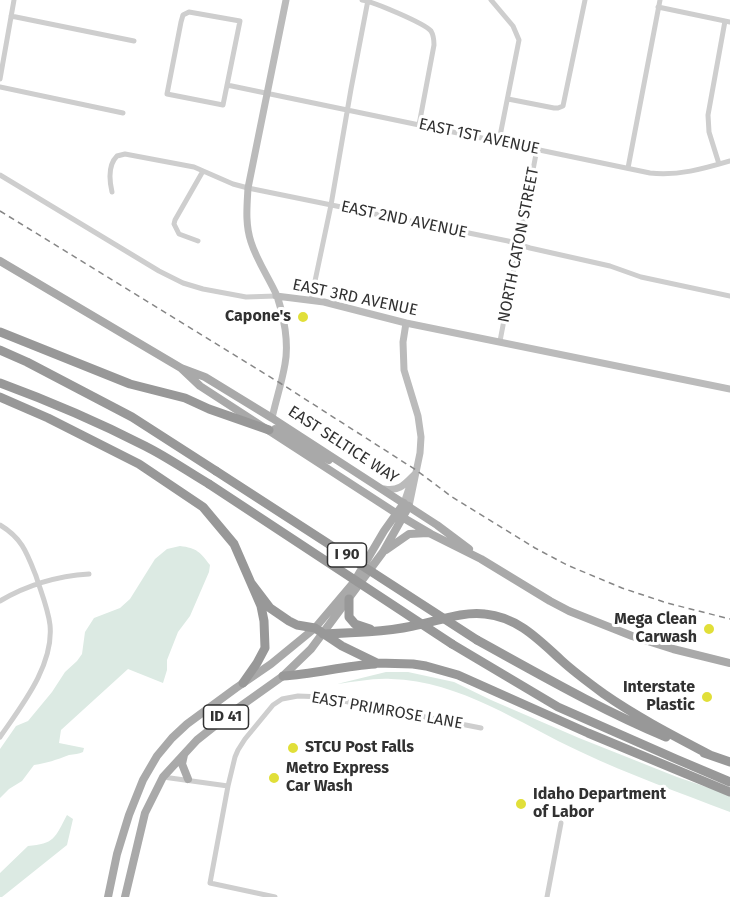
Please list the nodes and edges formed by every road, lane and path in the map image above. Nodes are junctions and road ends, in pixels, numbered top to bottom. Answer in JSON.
{"nodes":[{"id":1,"x":14,"y":0,"type":"edge"},
{"id":2,"x":286,"y":0,"type":"edge"},
{"id":3,"x":366,"y":0,"type":"edge"},
{"id":4,"x":491,"y":0,"type":"edge"},
{"id":5,"x":585,"y":0,"type":"edge"},
{"id":6,"x":659,"y":3,"type":"edge"},
{"id":7,"x":11,"y":16,"type":"junction"},
{"id":8,"x":728,"y":21,"type":"edge"},
{"id":9,"x":134,"y":41,"type":"dead end"},
{"id":10,"x":0,"y":79,"type":"edge"},
{"id":11,"x":227,"y":86,"type":"junction"},
{"id":12,"x":0,"y":87,"type":"edge"},
{"id":13,"x":267,"y":93,"type":"junction"},
{"id":14,"x":508,"y":99,"type":"junction"},
{"id":15,"x":348,"y":111,"type":"junction"},
{"id":16,"x":123,"y":113,"type":"dead end"},
{"id":17,"x":419,"y":124,"type":"junction"},
{"id":18,"x":499,"y":141,"type":"junction"},
{"id":19,"x":537,"y":149,"type":"junction"},
{"id":20,"x":730,"y":161,"type":"edge"},
{"id":21,"x":719,"y":164,"type":"junction"},
{"id":22,"x":628,"y":168,"type":"junction"},
{"id":23,"x":203,"y":171,"type":"junction"},
{"id":24,"x":0,"y":175,"type":"edge"},
{"id":25,"x":248,"y":188,"type":"junction"},
{"id":26,"x":112,"y":192,"type":"dead end"},
{"id":27,"x":331,"y":205,"type":"junction"},
{"id":28,"x":198,"y":241,"type":"dead end"},
{"id":29,"x":519,"y":245,"type":"junction"},
{"id":30,"x":0,"y":261,"type":"edge"},
{"id":31,"x":276,"y":296,"type":"junction"},
{"id":32,"x":730,"y":296,"type":"edge"},
{"id":33,"x":311,"y":300,"type":"junction"},
{"id":34,"x":406,"y":323,"type":"junction"},
{"id":35,"x":0,"y":332,"type":"edge"},
{"id":36,"x":500,"y":341,"type":"junction"},
{"id":37,"x":0,"y":350,"type":"edge"},
{"id":38,"x":181,"y":368,"type":"junction"},
{"id":39,"x":0,"y":383,"type":"edge"},
{"id":40,"x":730,"y":389,"type":"edge"},
{"id":41,"x":0,"y":397,"type":"edge"},
{"id":42,"x":272,"y":418,"type":"junction"},
{"id":43,"x":269,"y":430,"type":"junction"},
{"id":44,"x":353,"y":470,"type":"junction"},
{"id":45,"x":415,"y":474,"type":"junction"},
{"id":46,"x":381,"y":488,"type":"junction"},
{"id":47,"x":375,"y":499,"type":"junction"},
{"id":48,"x":406,"y":505,"type":"junction"},
{"id":49,"x":400,"y":515,"type":"junction"},
{"id":50,"x":0,"y":525,"type":"edge"},
{"id":51,"x":384,"y":531,"type":"junction"},
{"id":52,"x":431,"y":534,"type":"junction"},
{"id":53,"x":383,"y":552,"type":"junction"},
{"id":54,"x":481,"y":559,"type":"junction"},
{"id":55,"x":89,"y":574,"type":"dead end"},
{"id":56,"x":251,"y":583,"type":"junction"},
{"id":57,"x":39,"y":585,"type":"junction"},
{"id":58,"x":349,"y":599,"type":"junction"},
{"id":59,"x":0,"y":601,"type":"edge"},
{"id":60,"x":319,"y":631,"type":"junction"},
{"id":61,"x":375,"y":631,"type":"junction"},
{"id":62,"x":377,"y":663,"type":"junction"},
{"id":63,"x":730,"y":663,"type":"edge"},
{"id":64,"x":283,"y":675,"type":"junction"},
{"id":65,"x":243,"y":683,"type":"junction"},
{"id":66,"x":481,"y":728,"type":"dead end"},
{"id":67,"x":0,"y":737,"type":"edge"},
{"id":68,"x":184,"y":755,"type":"junction"},
{"id":69,"x":710,"y":755,"type":"junction"},
{"id":70,"x":730,"y":762,"type":"edge"},
{"id":71,"x":148,"y":770,"type":"junction"},
{"id":72,"x":163,"y":777,"type":"junction"},
{"id":73,"x":188,"y":779,"type":"junction"},
{"id":74,"x":730,"y":782,"type":"edge"},
{"id":75,"x":228,"y":786,"type":"junction"},
{"id":76,"x":730,"y":792,"type":"edge"},
{"id":77,"x":145,"y":813,"type":"junction"},
{"id":78,"x":561,"y":823,"type":"dead end"},
{"id":79,"x":108,"y":897,"type":"edge"},
{"id":80,"x":125,"y":897,"type":"edge"},
{"id":81,"x":275,"y":897,"type":"edge"},
{"id":82,"x":547,"y":897,"type":"edge"}],
"edges":[{"from":1,"to":7,"type":"street"},
{"from":2,"to":13,"type":"street"},
{"from":3,"to":15,"type":"street"},
{"from":3,"to":17,"type":"street"},
{"from":4,"to":14,"type":"street"},
{"from":5,"to":14,"type":"street"},
{"from":6,"to":8,"type":"street"},
{"from":6,"to":22,"type":"street"},
{"from":7,"to":9,"type":"street"},
{"from":7,"to":10,"type":"street"},
{"from":8,"to":21,"type":"street"},
{"from":11,"to":11,"type":"street"},
{"from":11,"to":13,"type":"street","name":"EAST 1ST AVENUE"},
{"from":12,"to":16,"type":"street"},
{"from":13,"to":15,"type":"street","name":"EAST 1ST AVENUE"},
{"from":13,"to":25,"type":"street"},
{"from":14,"to":18,"type":"street"},
{"from":15,"to":17,"type":"street","name":"EAST 1ST AVENUE"},
{"from":15,"to":27,"type":"street"},
{"from":17,"to":18,"type":"street","name":"EAST 1ST AVENUE"},
{"from":18,"to":19,"type":"street","name":"EAST 1ST AVENUE"},
{"from":19,"to":22,"type":"street","name":"EAST 1ST AVENUE"},
{"from":19,"to":29,"type":"street","name":"NORTH CATON STREET"},
{"from":20,"to":21,"type":"street","name":"EAST 1ST AVENUE"},
{"from":21,"to":22,"type":"street","name":"EAST 1ST AVENUE"},
{"from":23,"to":25,"type":"street","name":"EAST 2ND AVENUE"},
{"from":23,"to":26,"type":"street","name":"EAST 2ND AVENUE"},
{"from":23,"to":28,"type":"street"},
{"from":24,"to":31,"type":"street","name":"EAST 3RD AVENUE"},
{"from":25,"to":27,"type":"street","name":"EAST 2ND AVENUE"},
{"from":25,"to":31,"type":"street"},
{"from":27,"to":29,"type":"street","name":"EAST 2ND AVENUE"},
{"from":27,"to":33,"type":"street"},
{"from":29,"to":32,"type":"street","name":"EAST 2ND AVENUE"},
{"from":29,"to":36,"type":"street","name":"NORTH CATON STREET"},
{"from":30,"to":38,"type":"main road","name":"EAST SELTICE WAY"},
{"from":31,"to":33,"type":"street","name":"EAST 3RD AVENUE"},
{"from":31,"to":42,"type":"street"},
{"from":33,"to":34,"type":"street","name":"EAST 3RD AVENUE"},
{"from":34,"to":36,"type":"street","name":"EAST 3RD AVENUE"},
{"from":34,"to":45,"type":"street"},
{"from":35,"to":43,"type":"highway"},
{"from":36,"to":40,"type":"street","name":"EAST 3RD AVENUE"},
{"from":37,"to":69,"type":"highway","number":"I 90","bridge":true},
{"from":38,"to":42,"type":"main road","name":"EAST SELTICE WAY"},
{"from":38,"to":43,"type":"main road","name":"EAST SELTICE WAY"},
{"from":39,"to":74,"type":"highway","number":"I 90","bridge":true},
{"from":41,"to":56,"type":"highway"},
{"from":42,"to":43,"type":"main road"},
{"from":42,"to":44,"type":"main road","name":"EAST SELTICE WAY"},
{"from":43,"to":44,"type":"main road"},
{"from":43,"to":47,"type":"main road","name":"EAST SELTICE WAY"},
{"from":44,"to":46,"type":"main road","name":"EAST SELTICE WAY"},
{"from":45,"to":46,"type":"street"},
{"from":45,"to":48,"type":"street"},
{"from":46,"to":48,"type":"main road","name":"EAST SELTICE WAY"},
{"from":47,"to":49,"type":"main road","name":"EAST SELTICE WAY"},
{"from":47,"to":51,"type":"main road"},
{"from":48,"to":49,"type":"main road"},
{"from":48,"to":54,"type":"main road","name":"EAST SELTICE WAY"},
{"from":49,"to":51,"type":"main road","number":"ID 41"},
{"from":49,"to":52,"type":"main road","name":"EAST SELTICE WAY"},
{"from":49,"to":53,"type":"main road","number":"ID 41"},
{"from":50,"to":57,"type":"street"},
{"from":51,"to":60,"type":"main road","number":"ID 41"},
{"from":52,"to":53,"type":"main road"},
{"from":52,"to":54,"type":"main road","name":"EAST SELTICE WAY"},
{"from":53,"to":58,"type":"main road","number":"ID 41"},
{"from":54,"to":63,"type":"main road","name":"EAST SELTICE WAY"},
{"from":55,"to":57,"type":"street"},
{"from":56,"to":60,"type":"highway"},
{"from":56,"to":65,"type":"highway"},
{"from":57,"to":59,"type":"street"},
{"from":57,"to":67,"type":"street"},
{"from":58,"to":60,"type":"main road","number":"ID 41"},
{"from":58,"to":61,"type":"highway"},
{"from":60,"to":61,"type":"highway"},
{"from":60,"to":62,"type":"highway"},
{"from":60,"to":64,"type":"main road","number":"ID 41"},
{"from":60,"to":65,"type":"main road","number":"ID 41"},
{"from":61,"to":69,"type":"highway"},
{"from":62,"to":64,"type":"highway"},
{"from":62,"to":76,"type":"highway"},
{"from":64,"to":68,"type":"main road","number":"ID 41"},
{"from":65,"to":71,"type":"main road","number":"ID 41"},
{"from":66,"to":75,"type":"street","name":"EAST PRIMROSE LANE"},
{"from":68,"to":72,"type":"main road","number":"ID 41"},
{"from":68,"to":73,"type":"main road"},
{"from":69,"to":70,"type":"highway","number":"I 90"},
{"from":71,"to":77,"type":"main road"},
{"from":71,"to":79,"type":"main road","number":"ID 41"},
{"from":72,"to":73,"type":"street"},
{"from":72,"to":77,"type":"main road","number":"ID 41"},
{"from":73,"to":75,"type":"street"},
{"from":75,"to":81,"type":"street","name":"EAST PRIMROSE LANE"},
{"from":77,"to":80,"type":"main road","number":"ID 41"},
{"from":78,"to":82,"type":"street"}]}
